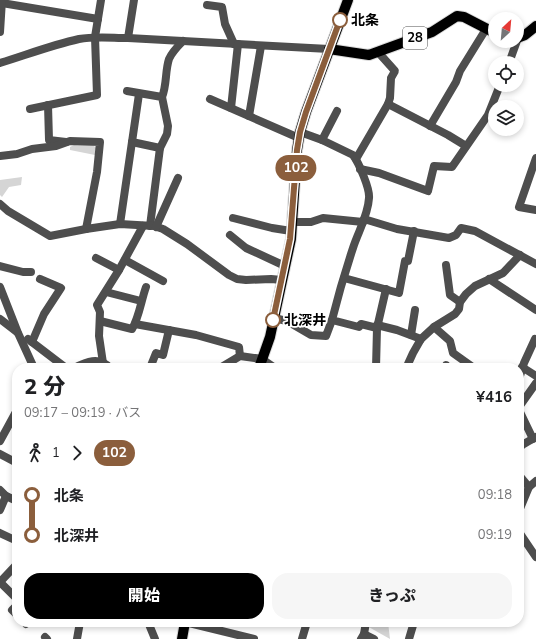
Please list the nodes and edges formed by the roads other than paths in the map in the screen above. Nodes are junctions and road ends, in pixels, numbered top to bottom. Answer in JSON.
{"nodes":[{"id":1,"x":101,"y":0,"type":"edge"},
{"id":2,"x":134,"y":0,"type":"edge"},
{"id":3,"x":348,"y":0,"type":"edge"},
{"id":4,"x":2,"y":1,"type":"edge"},
{"id":5,"x":207,"y":6,"type":"edge"},
{"id":6,"x":1,"y":17,"type":"edge"},
{"id":7,"x":98,"y":19,"type":"junction"},
{"id":8,"x":536,"y":26,"type":"edge"},
{"id":9,"x":488,"y":30,"type":"edge"},
{"id":10,"x":0,"y":32,"type":"edge"},
{"id":11,"x":488,"y":34,"type":"edge"},
{"id":12,"x":524,"y":35,"type":"edge"},
{"id":13,"x":95,"y":38,"type":"junction"},
{"id":14,"x":128,"y":38,"type":"junction"},
{"id":15,"x":183,"y":41,"type":"junction"},
{"id":16,"x":236,"y":44,"type":"junction"},
{"id":17,"x":261,"y":46,"type":"junction"},
{"id":18,"x":329,"y":49,"type":"junction"},
{"id":19,"x":378,"y":52,"type":"junction"},
{"id":20,"x":0,"y":63,"type":"edge"},
{"id":21,"x":127,"y":91,"type":"dead end"},
{"id":22,"x":497,"y":92,"type":"edge"},
{"id":23,"x":139,"y":94,"type":"junction"},
{"id":24,"x":162,"y":97,"type":"junction"},
{"id":25,"x":210,"y":98,"type":"dead end"},
{"id":26,"x":388,"y":104,"type":"junction"},
{"id":27,"x":48,"y":106,"type":"junction"},
{"id":28,"x":231,"y":108,"type":"junction"},
{"id":29,"x":30,"y":109,"type":"dead end"},
{"id":30,"x":337,"y":111,"type":"dead end"},
{"id":31,"x":249,"y":116,"type":"junction"},
{"id":32,"x":430,"y":126,"type":"junction"},
{"id":33,"x":299,"y":135,"type":"junction"},
{"id":34,"x":322,"y":140,"type":"junction"},
{"id":35,"x":66,"y":142,"type":"junction"},
{"id":36,"x":132,"y":142,"type":"junction"},
{"id":37,"x":466,"y":146,"type":"junction"},
{"id":38,"x":160,"y":148,"type":"junction"},
{"id":39,"x":0,"y":156,"type":"edge"},
{"id":40,"x":536,"y":158,"type":"edge"},
{"id":41,"x":356,"y":160,"type":"junction"},
{"id":42,"x":360,"y":169,"type":"junction"},
{"id":43,"x":178,"y":178,"type":"dead end"},
{"id":44,"x":533,"y":178,"type":"edge"},
{"id":45,"x":0,"y":204,"type":"edge"},
{"id":46,"x":536,"y":210,"type":"edge"},
{"id":47,"x":4,"y":212,"type":"edge"},
{"id":48,"x":233,"y":218,"type":"dead end"},
{"id":49,"x":364,"y":220,"type":"junction"},
{"id":50,"x":120,"y":224,"type":"junction"},
{"id":51,"x":150,"y":226,"type":"junction"},
{"id":52,"x":291,"y":227,"type":"junction"},
{"id":53,"x":86,"y":229,"type":"junction"},
{"id":54,"x":414,"y":231,"type":"junction"},
{"id":55,"x":230,"y":234,"type":"dead end"},
{"id":56,"x":520,"y":255,"type":"junction"},
{"id":57,"x":96,"y":258,"type":"dead end"},
{"id":58,"x":125,"y":260,"type":"junction"},
{"id":59,"x":536,"y":264,"type":"edge"},
{"id":60,"x":446,"y":265,"type":"dead end"},
{"id":61,"x":0,"y":266,"type":"edge"},
{"id":62,"x":285,"y":266,"type":"junction"},
{"id":63,"x":119,"y":270,"type":"junction"},
{"id":64,"x":31,"y":272,"type":"dead end"},
{"id":65,"x":344,"y":278,"type":"junction"},
{"id":66,"x":40,"y":279,"type":"dead end"},
{"id":67,"x":489,"y":279,"type":"junction"},
{"id":68,"x":282,"y":280,"type":"junction"},
{"id":69,"x":163,"y":281,"type":"dead end"},
{"id":70,"x":0,"y":287,"type":"edge"},
{"id":71,"x":146,"y":287,"type":"dead end"},
{"id":72,"x":386,"y":289,"type":"junction"},
{"id":73,"x":106,"y":292,"type":"junction"},
{"id":74,"x":141,"y":301,"type":"junction"},
{"id":75,"x":460,"y":302,"type":"junction"},
{"id":76,"x":415,"y":310,"type":"dead end"},
{"id":77,"x":536,"y":310,"type":"edge"},
{"id":78,"x":274,"y":318,"type":"junction"},
{"id":79,"x":0,"y":319,"type":"edge"},
{"id":80,"x":332,"y":320,"type":"junction"},
{"id":81,"x":100,"y":321,"type":"junction"},
{"id":82,"x":136,"y":324,"type":"junction"},
{"id":83,"x":377,"y":327,"type":"junction"},
{"id":84,"x":434,"y":327,"type":"junction"},
{"id":85,"x":169,"y":330,"type":"junction"},
{"id":86,"x":18,"y":333,"type":"junction"},
{"id":87,"x":411,"y":335,"type":"junction"},
{"id":88,"x":421,"y":339,"type":"junction"},
{"id":89,"x":536,"y":340,"type":"edge"},
{"id":90,"x":32,"y":342,"type":"junction"},
{"id":91,"x":240,"y":356,"type":"junction"},
{"id":92,"x":32,"y":363,"type":"edge"},
{"id":93,"x":59,"y":363,"type":"edge"},
{"id":94,"x":85,"y":363,"type":"edge"},
{"id":95,"x":95,"y":363,"type":"edge"},
{"id":96,"x":105,"y":363,"type":"edge"},
{"id":97,"x":152,"y":363,"type":"edge"},
{"id":98,"x":228,"y":363,"type":"edge"},
{"id":99,"x":258,"y":363,"type":"edge"},
{"id":100,"x":261,"y":363,"type":"edge"},
{"id":101,"x":376,"y":363,"type":"edge"},
{"id":102,"x":408,"y":363,"type":"edge"},
{"id":103,"x":467,"y":363,"type":"edge"},
{"id":104,"x":524,"y":363,"type":"edge"},
{"id":105,"x":524,"y":368,"type":"edge"},
{"id":106,"x":536,"y":376,"type":"edge"},
{"id":107,"x":536,"y":383,"type":"edge"},
{"id":108,"x":524,"y":400,"type":"edge"},
{"id":109,"x":12,"y":419,"type":"edge"},
{"id":110,"x":524,"y":419,"type":"edge"},
{"id":111,"x":534,"y":438,"type":"edge"},
{"id":112,"x":0,"y":441,"type":"edge"},
{"id":113,"x":524,"y":444,"type":"edge"},
{"id":114,"x":0,"y":454,"type":"edge"},
{"id":115,"x":12,"y":460,"type":"edge"},
{"id":116,"x":524,"y":481,"type":"edge"},
{"id":117,"x":536,"y":481,"type":"edge"},
{"id":118,"x":529,"y":487,"type":"junction"},
{"id":119,"x":0,"y":490,"type":"edge"},
{"id":120,"x":6,"y":496,"type":"junction"},
{"id":121,"x":12,"y":499,"type":"edge"},
{"id":122,"x":524,"y":499,"type":"edge"},
{"id":123,"x":0,"y":510,"type":"edge"},
{"id":124,"x":0,"y":533,"type":"edge"},
{"id":125,"x":12,"y":539,"type":"edge"},
{"id":126,"x":524,"y":540,"type":"edge"},
{"id":127,"x":535,"y":556,"type":"edge"},
{"id":128,"x":12,"y":569,"type":"edge"},
{"id":129,"x":0,"y":582,"type":"edge"},
{"id":130,"x":12,"y":594,"type":"edge"},
{"id":131,"x":79,"y":627,"type":"edge"},
{"id":132,"x":150,"y":627,"type":"edge"},
{"id":133,"x":184,"y":627,"type":"edge"},
{"id":134,"x":205,"y":627,"type":"edge"},
{"id":135,"x":306,"y":627,"type":"edge"},
{"id":136,"x":413,"y":627,"type":"edge"},
{"id":137,"x":362,"y":636,"type":"edge"},
{"id":138,"x":77,"y":639,"type":"edge"},
{"id":139,"x":155,"y":639,"type":"edge"},
{"id":140,"x":182,"y":639,"type":"edge"},
{"id":141,"x":254,"y":639,"type":"edge"},
{"id":142,"x":302,"y":639,"type":"edge"},
{"id":143,"x":374,"y":639,"type":"edge"},
{"id":144,"x":409,"y":639,"type":"edge"}],
"edges":[{"from":1,"to":7,"type":"street"},
{"from":2,"to":14,"type":"street"},
{"from":3,"to":18,"type":"main road"},
{"from":4,"to":6,"type":"street"},
{"from":4,"to":7,"type":"street"},
{"from":5,"to":16,"type":"street"},
{"from":6,"to":10,"type":"street"},
{"from":7,"to":13,"type":"street"},
{"from":8,"to":12,"type":"main road"},
{"from":9,"to":19,"type":"main road","number":"28"},
{"from":11,"to":32,"type":"street"},
{"from":13,"to":14,"type":"street"},
{"from":13,"to":20,"type":"street"},
{"from":13,"to":27,"type":"street"},
{"from":14,"to":15,"type":"street"},
{"from":15,"to":16,"type":"street"},
{"from":15,"to":24,"type":"street"},
{"from":16,"to":17,"type":"street"},
{"from":16,"to":28,"type":"street"},
{"from":17,"to":18,"type":"street"},
{"from":17,"to":31,"type":"street"},
{"from":18,"to":19,"type":"main road","number":"28"},
{"from":18,"to":33,"type":"main road"},
{"from":19,"to":26,"type":"street"},
{"from":21,"to":23,"type":"street"},
{"from":22,"to":37,"type":"street"},
{"from":23,"to":24,"type":"street"},
{"from":23,"to":36,"type":"street"},
{"from":24,"to":38,"type":"street"},
{"from":25,"to":28,"type":"street"},
{"from":26,"to":32,"type":"street"},
{"from":26,"to":41,"type":"street"},
{"from":27,"to":29,"type":"street"},
{"from":27,"to":35,"type":"street"},
{"from":28,"to":31,"type":"street"},
{"from":30,"to":34,"type":"street"},
{"from":31,"to":33,"type":"street"},
{"from":32,"to":37,"type":"street"},
{"from":33,"to":34,"type":"street"},
{"from":33,"to":52,"type":"main road"},
{"from":34,"to":41,"type":"street"},
{"from":35,"to":39,"type":"street"},
{"from":35,"to":53,"type":"street"},
{"from":36,"to":38,"type":"street"},
{"from":36,"to":50,"type":"street"},
{"from":37,"to":42,"type":"street"},
{"from":38,"to":51,"type":"street"},
{"from":40,"to":44,"type":"street"},
{"from":41,"to":42,"type":"street"},
{"from":42,"to":49,"type":"street"},
{"from":43,"to":51,"type":"street"},
{"from":44,"to":46,"type":"street"},
{"from":45,"to":47,"type":"street"},
{"from":47,"to":53,"type":"street"},
{"from":48,"to":52,"type":"street"},
{"from":49,"to":52,"type":"street"},
{"from":49,"to":54,"type":"street"},
{"from":49,"to":65,"type":"street"},
{"from":50,"to":51,"type":"street"},
{"from":50,"to":53,"type":"street"},
{"from":51,"to":58,"type":"street"},
{"from":51,"to":68,"type":"street"},
{"from":52,"to":62,"type":"main road"},
{"from":54,"to":56,"type":"street"},
{"from":54,"to":72,"type":"street"},
{"from":55,"to":62,"type":"street"},
{"from":56,"to":59,"type":"street"},
{"from":56,"to":67,"type":"street"},
{"from":57,"to":63,"type":"street"},
{"from":58,"to":63,"type":"street"},
{"from":58,"to":69,"type":"street"},
{"from":60,"to":75,"type":"street"},
{"from":61,"to":64,"type":"street"},
{"from":62,"to":68,"type":"main road"},
{"from":63,"to":73,"type":"street"},
{"from":65,"to":72,"type":"street"},
{"from":65,"to":80,"type":"street"},
{"from":66,"to":90,"type":"street"},
{"from":67,"to":75,"type":"street"},
{"from":67,"to":77,"type":"street"},
{"from":68,"to":78,"type":"main road"},
{"from":70,"to":86,"type":"street"},
{"from":71,"to":74,"type":"street"},
{"from":72,"to":83,"type":"street"},
{"from":73,"to":74,"type":"street"},
{"from":73,"to":81,"type":"street"},
{"from":74,"to":82,"type":"street"},
{"from":75,"to":84,"type":"street"},
{"from":76,"to":87,"type":"street"},
{"from":78,"to":80,"type":"street"},
{"from":78,"to":100,"type":"main road"},
{"from":79,"to":86,"type":"street"},
{"from":80,"to":83,"type":"street"},
{"from":81,"to":82,"type":"street"},
{"from":81,"to":96,"type":"street"},
{"from":82,"to":85,"type":"street"},
{"from":83,"to":87,"type":"street"},
{"from":83,"to":101,"type":"street"},
{"from":84,"to":88,"type":"street"},
{"from":84,"to":103,"type":"street"},
{"from":85,"to":91,"type":"street"},
{"from":85,"to":97,"type":"street"},
{"from":86,"to":90,"type":"street"},
{"from":86,"to":92,"type":"street"},
{"from":87,"to":88,"type":"street"},
{"from":88,"to":102,"type":"street"},
{"from":89,"to":104,"type":"street"},
{"from":90,"to":93,"type":"street"},
{"from":91,"to":98,"type":"street"},
{"from":91,"to":99,"type":"street"},
{"from":94,"to":95,"type":"street"},
{"from":105,"to":106,"type":"street"},
{"from":107,"to":108,"type":"street"},
{"from":109,"to":112,"type":"street"},
{"from":110,"to":111,"type":"street"},
{"from":111,"to":113,"type":"street"},
{"from":114,"to":115,"type":"street"},
{"from":116,"to":118,"type":"street"},
{"from":117,"to":118,"type":"street"},
{"from":118,"to":122,"type":"street"},
{"from":119,"to":120,"type":"street"},
{"from":120,"to":121,"type":"street"},
{"from":120,"to":123,"type":"street"},
{"from":124,"to":125,"type":"street"},
{"from":126,"to":127,"type":"street"},
{"from":128,"to":129,"type":"street"},
{"from":129,"to":130,"type":"street"},
{"from":131,"to":138,"type":"street"},
{"from":132,"to":139,"type":"street"},
{"from":133,"to":140,"type":"main road"},
{"from":134,"to":141,"type":"street"},
{"from":135,"to":142,"type":"street"},
{"from":136,"to":144,"type":"street"},
{"from":137,"to":143,"type":"street"}]}
